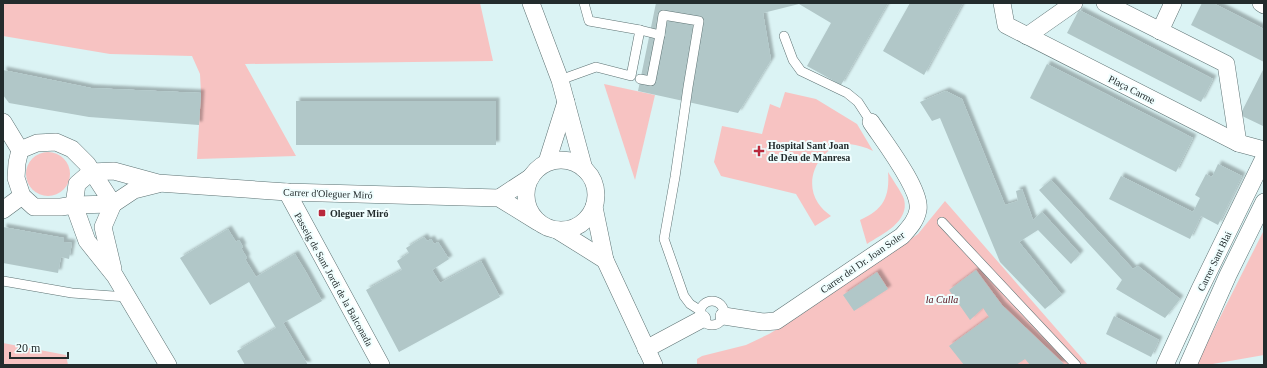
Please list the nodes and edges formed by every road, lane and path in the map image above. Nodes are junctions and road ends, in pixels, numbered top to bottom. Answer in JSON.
{"nodes":[{"id":1,"x":533,"y":3,"type":"edge"},
{"id":2,"x":584,"y":3,"type":"edge"},
{"id":3,"x":1002,"y":3,"type":"edge"},
{"id":4,"x":1074,"y":3,"type":"edge"},
{"id":5,"x":1105,"y":3,"type":"edge"},
{"id":6,"x":1173,"y":3,"type":"edge"},
{"id":7,"x":1261,"y":3,"type":"edge"},
{"id":8,"x":1264,"y":5,"type":"edge"},
{"id":9,"x":640,"y":30,"type":"junction"},
{"id":10,"x":1160,"y":31,"type":"junction"},
{"id":11,"x":660,"y":35,"type":"junction"},
{"id":12,"x":784,"y":36,"type":"dead end"},
{"id":13,"x":1027,"y":36,"type":"junction"},
{"id":14,"x":640,"y":79,"type":"dead end"},
{"id":15,"x":560,"y":80,"type":"junction"},
{"id":16,"x":566,"y":102,"type":"junction"},
{"id":17,"x":3,"y":122,"type":"edge"},
{"id":18,"x":871,"y":122,"type":"joint"},
{"id":19,"x":1238,"y":143,"type":"junction"},
{"id":20,"x":20,"y":150,"type":"junction"},
{"id":21,"x":1264,"y":150,"type":"edge"},
{"id":22,"x":1264,"y":158,"type":"edge"},
{"id":23,"x":547,"y":162,"type":"junction"},
{"id":24,"x":584,"y":169,"type":"junction"},
{"id":25,"x":91,"y":172,"type":"junction"},
{"id":26,"x":530,"y":176,"type":"junction"},
{"id":27,"x":158,"y":184,"type":"junction"},
{"id":28,"x":287,"y":192,"type":"junction"},
{"id":29,"x":22,"y":196,"type":"junction"},
{"id":30,"x":499,"y":198,"type":"junction"},
{"id":31,"x":1264,"y":202,"type":"edge"},
{"id":32,"x":113,"y":204,"type":"junction"},
{"id":33,"x":68,"y":206,"type":"junction"},
{"id":34,"x":594,"y":208,"type":"junction"},
{"id":35,"x":3,"y":210,"type":"edge"},
{"id":36,"x":538,"y":222,"type":"junction"},
{"id":37,"x":942,"y":222,"type":"dead end"},
{"id":38,"x":557,"y":230,"type":"junction"},
{"id":39,"x":605,"y":260,"type":"junction"},
{"id":40,"x":115,"y":276,"type":"junction"},
{"id":41,"x":3,"y":281,"type":"edge"},
{"id":42,"x":127,"y":297,"type":"junction"},
{"id":43,"x":701,"y":315,"type":"junction"},
{"id":44,"x":724,"y":316,"type":"junction"},
{"id":45,"x":646,"y":349,"type":"junction"},
{"id":46,"x":168,"y":365,"type":"edge"},
{"id":47,"x":382,"y":365,"type":"edge"},
{"id":48,"x":654,"y":365,"type":"edge"},
{"id":49,"x":1076,"y":365,"type":"edge"},
{"id":50,"x":1165,"y":365,"type":"edge"},
{"id":51,"x":1188,"y":365,"type":"edge"}],
"edges":[{"from":1,"to":15,"type":"street"},
{"from":2,"to":9,"type":"lane"},
{"from":3,"to":13,"type":"street","name":"Plaça Carme"},
{"from":4,"to":13,"type":"street"},
{"from":5,"to":10,"type":"street"},
{"from":6,"to":10,"type":"street"},
{"from":7,"to":8,"type":"street"},
{"from":9,"to":11,"type":"lane"},
{"from":9,"to":15,"type":"lane"},
{"from":10,"to":19,"type":"street"},
{"from":11,"to":14,"type":"lane"},
{"from":11,"to":43,"type":"lane"},
{"from":12,"to":18,"type":"lane"},
{"from":13,"to":19,"type":"street","name":"Plaça Carme"},
{"from":15,"to":16,"type":"street"},
{"from":16,"to":23,"type":"street"},
{"from":16,"to":24,"type":"street"},
{"from":17,"to":20,"type":"street"},
{"from":18,"to":44,"type":"street","name":"Carrer del Dr. Joan Soler"},
{"from":19,"to":21,"type":"street","name":"Plaça Carme"},
{"from":20,"to":25,"type":"street"},
{"from":20,"to":29,"type":"street"},
{"from":22,"to":50,"type":"street","name":"Carrer Sant Blai"},
{"from":23,"to":24,"type":"street"},
{"from":23,"to":26,"type":"street"},
{"from":24,"to":34,"type":"street"},
{"from":25,"to":27,"type":"street","name":"Carrer d'Oleguer Miró"},
{"from":25,"to":32,"type":"street"},
{"from":25,"to":33,"type":"street"},
{"from":26,"to":30,"type":"street"},
{"from":26,"to":36,"type":"street"},
{"from":27,"to":28,"type":"street","name":"Carrer d'Oleguer Miró"},
{"from":27,"to":32,"type":"street","name":"Carrer d'Oleguer Miró"},
{"from":28,"to":30,"type":"street","name":"Carrer d'Oleguer Miró"},
{"from":28,"to":47,"type":"street","name":"Passeig de Sant Jordi de la Balconada"},
{"from":29,"to":33,"type":"street"},
{"from":29,"to":35,"type":"street"},
{"from":30,"to":36,"type":"street","name":"Carrer d'Oleguer Miró"},
{"from":31,"to":51,"type":"street","name":"Carrer Sant Blai"},
{"from":32,"to":33,"type":"street"},
{"from":32,"to":40,"type":"street"},
{"from":33,"to":40,"type":"street"},
{"from":34,"to":38,"type":"street"},
{"from":34,"to":39,"type":"street"},
{"from":36,"to":38,"type":"street"},
{"from":37,"to":49,"type":"lane"},
{"from":38,"to":39,"type":"street"},
{"from":39,"to":45,"type":"street"},
{"from":40,"to":42,"type":"street"},
{"from":41,"to":42,"type":"lane"},
{"from":42,"to":46,"type":"street"},
{"from":43,"to":44,"type":"lane"},
{"from":43,"to":44,"type":"lane"},
{"from":43,"to":45,"type":"street"},
{"from":45,"to":48,"type":"street"}]}
